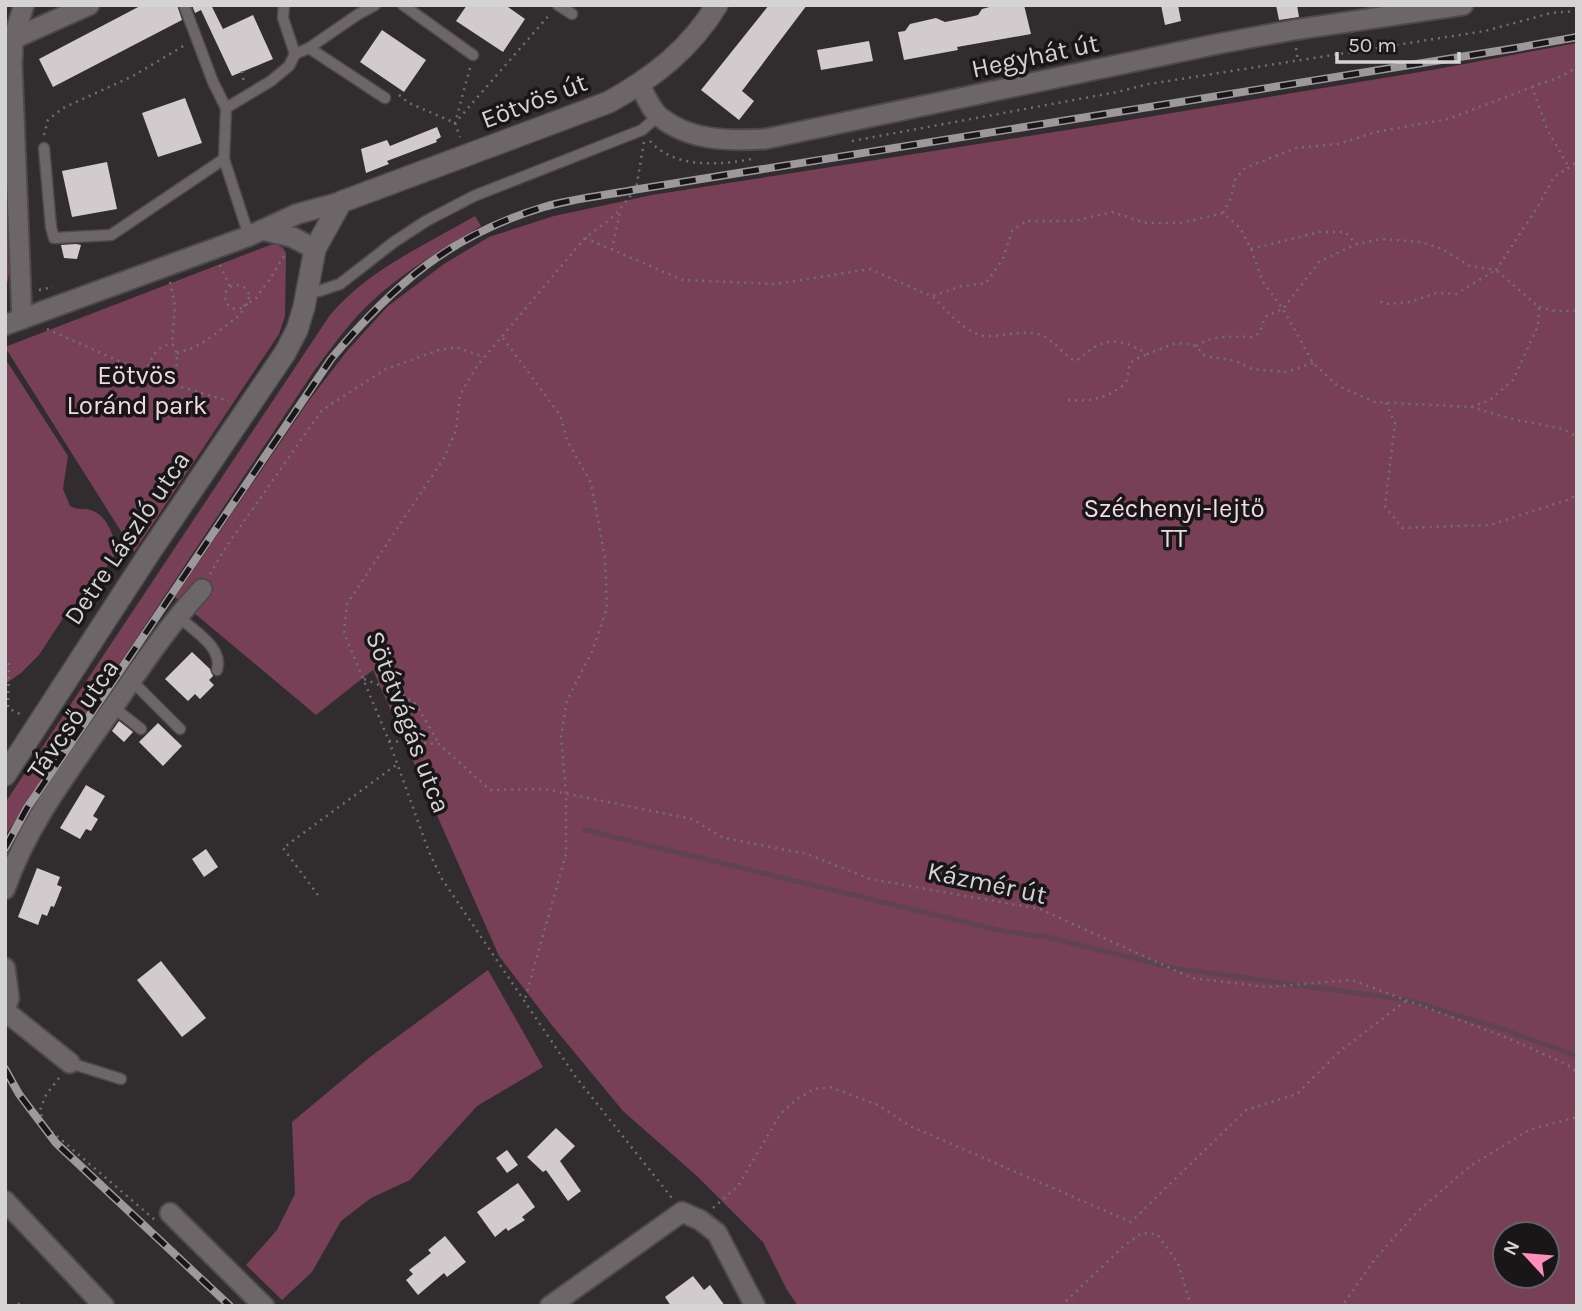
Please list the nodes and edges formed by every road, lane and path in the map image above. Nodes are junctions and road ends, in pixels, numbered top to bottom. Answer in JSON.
{"nodes":[{"id":1,"x":24,"y":5,"type":"edge"},
{"id":2,"x":89,"y":5,"type":"edge"},
{"id":3,"x":184,"y":5,"type":"edge"},
{"id":4,"x":284,"y":5,"type":"edge"},
{"id":5,"x":375,"y":5,"type":"edge"},
{"id":6,"x":403,"y":5,"type":"edge"},
{"id":7,"x":558,"y":5,"type":"edge"},
{"id":8,"x":717,"y":5,"type":"edge"},
{"id":9,"x":1463,"y":5,"type":"edge"},
{"id":10,"x":1577,"y":11,"type":"edge"},
{"id":11,"x":572,"y":13,"type":"dead end"},
{"id":12,"x":13,"y":39,"type":"junction"},
{"id":13,"x":191,"y":42,"type":"dead end"},
{"id":14,"x":309,"y":48,"type":"junction"},
{"id":15,"x":295,"y":54,"type":"junction"},
{"id":16,"x":473,"y":55,"type":"joint"},
{"id":17,"x":1577,"y":67,"type":"edge"},
{"id":18,"x":640,"y":85,"type":"junction"},
{"id":19,"x":1532,"y":88,"type":"junction"},
{"id":20,"x":388,"y":94,"type":"joint"},
{"id":21,"x":226,"y":107,"type":"junction"},
{"id":22,"x":658,"y":116,"type":"junction"},
{"id":23,"x":454,"y":123,"type":"junction"},
{"id":24,"x":642,"y":130,"type":"junction"},
{"id":25,"x":843,"y":142,"type":"dead end"},
{"id":26,"x":463,"y":143,"type":"dead end"},
{"id":27,"x":645,"y":145,"type":"dead end"},
{"id":28,"x":44,"y":148,"type":"joint"},
{"id":29,"x":762,"y":157,"type":"dead end"},
{"id":30,"x":224,"y":159,"type":"junction"},
{"id":31,"x":1577,"y":162,"type":"edge"},
{"id":32,"x":1568,"y":166,"type":"junction"},
{"id":33,"x":341,"y":202,"type":"junction"},
{"id":34,"x":620,"y":209,"type":"junction"},
{"id":35,"x":1223,"y":213,"type":"junction"},
{"id":36,"x":256,"y":233,"type":"junction"},
{"id":37,"x":292,"y":237,"type":"junction"},
{"id":38,"x":584,"y":238,"type":"junction"},
{"id":39,"x":1356,"y":244,"type":"junction"},
{"id":40,"x":214,"y":248,"type":"junction"},
{"id":41,"x":314,"y":249,"type":"junction"},
{"id":42,"x":1251,"y":249,"type":"junction"},
{"id":43,"x":612,"y":250,"type":"junction"},
{"id":44,"x":165,"y":267,"type":"junction"},
{"id":45,"x":1496,"y":270,"type":"junction"},
{"id":46,"x":230,"y":287,"type":"junction"},
{"id":47,"x":319,"y":291,"type":"dead end"},
{"id":48,"x":931,"y":296,"type":"junction"},
{"id":49,"x":1377,"y":300,"type":"dead end"},
{"id":50,"x":244,"y":306,"type":"junction"},
{"id":51,"x":1539,"y":307,"type":"junction"},
{"id":52,"x":1283,"y":309,"type":"junction"},
{"id":53,"x":1577,"y":311,"type":"edge"},
{"id":54,"x":14,"y":322,"type":"edge"},
{"id":55,"x":502,"y":337,"type":"junction"},
{"id":56,"x":172,"y":344,"type":"junction"},
{"id":57,"x":1196,"y":346,"type":"junction"},
{"id":58,"x":177,"y":353,"type":"junction"},
{"id":59,"x":1148,"y":354,"type":"junction"},
{"id":60,"x":484,"y":357,"type":"junction"},
{"id":61,"x":1313,"y":363,"type":"junction"},
{"id":62,"x":146,"y":373,"type":"junction"},
{"id":63,"x":177,"y":385,"type":"junction"},
{"id":64,"x":1068,"y":400,"type":"dead end"},
{"id":65,"x":1386,"y":403,"type":"junction"},
{"id":66,"x":1471,"y":407,"type":"junction"},
{"id":67,"x":247,"y":409,"type":"junction"},
{"id":68,"x":1577,"y":437,"type":"edge"},
{"id":69,"x":1577,"y":495,"type":"edge"},
{"id":70,"x":202,"y":589,"type":"joint"},
{"id":71,"x":177,"y":616,"type":"junction"},
{"id":72,"x":5,"y":658,"type":"edge"},
{"id":73,"x":217,"y":670,"type":"dead end"},
{"id":74,"x":364,"y":679,"type":"junction"},
{"id":75,"x":131,"y":680,"type":"junction"},
{"id":76,"x":7,"y":707,"type":"edge"},
{"id":77,"x":113,"y":707,"type":"junction"},
{"id":78,"x":38,"y":724,"type":"junction"},
{"id":79,"x":141,"y":729,"type":"dead end"},
{"id":80,"x":180,"y":729,"type":"dead end"},
{"id":81,"x":389,"y":741,"type":"junction"},
{"id":82,"x":439,"y":744,"type":"junction"},
{"id":83,"x":396,"y":765,"type":"junction"},
{"id":84,"x":5,"y":775,"type":"edge"},
{"id":85,"x":566,"y":792,"type":"junction"},
{"id":86,"x":5,"y":889,"type":"edge"},
{"id":87,"x":318,"y":895,"type":"dead end"},
{"id":88,"x":5,"y":968,"type":"edge"},
{"id":89,"x":525,"y":999,"type":"junction"},
{"id":90,"x":1407,"y":1000,"type":"junction"},
{"id":91,"x":5,"y":1010,"type":"edge"},
{"id":92,"x":70,"y":1063,"type":"junction"},
{"id":93,"x":1577,"y":1072,"type":"edge"},
{"id":94,"x":121,"y":1079,"type":"dead end"},
{"id":95,"x":1577,"y":1117,"type":"edge"},
{"id":96,"x":5,"y":1201,"type":"edge"},
{"id":97,"x":170,"y":1213,"type":"joint"},
{"id":98,"x":691,"y":1216,"type":"junction"},
{"id":99,"x":12,"y":1306,"type":"edge"},
{"id":100,"x":28,"y":1306,"type":"edge"},
{"id":101,"x":104,"y":1306,"type":"edge"},
{"id":102,"x":264,"y":1306,"type":"edge"},
{"id":103,"x":550,"y":1306,"type":"edge"},
{"id":104,"x":755,"y":1306,"type":"edge"},
{"id":105,"x":1061,"y":1306,"type":"edge"},
{"id":106,"x":1191,"y":1306,"type":"edge"},
{"id":107,"x":1339,"y":1306,"type":"edge"}],
"edges":[{"from":1,"to":12,"type":"street"},
{"from":2,"to":12,"type":"street"},
{"from":3,"to":21,"type":"lane"},
{"from":4,"to":15,"type":"lane"},
{"from":5,"to":14,"type":"lane"},
{"from":6,"to":16,"type":"lane"},
{"from":7,"to":11,"type":"lane"},
{"from":7,"to":23,"type":"path"},
{"from":8,"to":18,"type":"street","name":"Eötvös út"},
{"from":9,"to":22,"type":"street","name":"Hegyhát út"},
{"from":10,"to":25,"type":"path"},
{"from":12,"to":54,"type":"street"},
{"from":13,"to":28,"type":"path"},
{"from":14,"to":15,"type":"lane"},
{"from":14,"to":20,"type":"lane"},
{"from":15,"to":21,"type":"lane"},
{"from":16,"to":23,"type":"path"},
{"from":17,"to":19,"type":"path"},
{"from":18,"to":22,"type":"street"},
{"from":18,"to":33,"type":"street","name":"Eötvös út"},
{"from":19,"to":32,"type":"path"},
{"from":19,"to":35,"type":"path"},
{"from":20,"to":23,"type":"path"},
{"from":21,"to":30,"type":"lane"},
{"from":22,"to":24,"type":"lane"},
{"from":23,"to":26,"type":"path"},
{"from":24,"to":29,"type":"path"},
{"from":24,"to":47,"type":"lane"},
{"from":27,"to":34,"type":"path","name":"Sötétvágás utca"},
{"from":28,"to":30,"type":"lane"},
{"from":30,"to":36,"type":"lane"},
{"from":31,"to":32,"type":"path"},
{"from":32,"to":45,"type":"path"},
{"from":33,"to":36,"type":"street","name":"Eötvös út"},
{"from":33,"to":41,"type":"street"},
{"from":34,"to":38,"type":"path","name":"Sötétvágás utca"},
{"from":34,"to":43,"type":"path"},
{"from":35,"to":42,"type":"path"},
{"from":35,"to":48,"type":"path"},
{"from":36,"to":37,"type":"street"},
{"from":36,"to":40,"type":"street","name":"Eötvös út"},
{"from":37,"to":41,"type":"street"},
{"from":37,"to":50,"type":"path"},
{"from":38,"to":43,"type":"path"},
{"from":38,"to":55,"type":"path","name":"Sötétvágás utca"},
{"from":39,"to":42,"type":"path"},
{"from":39,"to":45,"type":"path"},
{"from":39,"to":52,"type":"path"},
{"from":40,"to":44,"type":"street","name":"Eötvös út"},
{"from":40,"to":46,"type":"path"},
{"from":41,"to":67,"type":"street","name":"Detre László utca"},
{"from":42,"to":52,"type":"path"},
{"from":43,"to":48,"type":"path"},
{"from":44,"to":54,"type":"street","name":"Eötvös út"},
{"from":44,"to":56,"type":"path"},
{"from":45,"to":49,"type":"path"},
{"from":45,"to":51,"type":"path"},
{"from":46,"to":50,"type":"path"},
{"from":46,"to":50,"type":"path"},
{"from":48,"to":59,"type":"path"},
{"from":50,"to":58,"type":"path"},
{"from":51,"to":53,"type":"path"},
{"from":51,"to":66,"type":"path"},
{"from":52,"to":57,"type":"path"},
{"from":52,"to":61,"type":"path"},
{"from":54,"to":62,"type":"path"},
{"from":55,"to":60,"type":"path","name":"Sötétvágás utca"},
{"from":55,"to":85,"type":"path"},
{"from":56,"to":58,"type":"path"},
{"from":56,"to":62,"type":"path"},
{"from":57,"to":59,"type":"path"},
{"from":57,"to":61,"type":"path"},
{"from":58,"to":63,"type":"path"},
{"from":59,"to":64,"type":"path"},
{"from":60,"to":70,"type":"path"},
{"from":60,"to":74,"type":"path","name":"Sötétvágás utca"},
{"from":61,"to":65,"type":"path"},
{"from":62,"to":63,"type":"path"},
{"from":63,"to":67,"type":"path"},
{"from":65,"to":66,"type":"path"},
{"from":65,"to":69,"type":"path"},
{"from":66,"to":68,"type":"path"},
{"from":67,"to":78,"type":"street","name":"Detre László utca"},
{"from":70,"to":71,"type":"street","name":"Távcső utca"},
{"from":71,"to":73,"type":"lane"},
{"from":71,"to":75,"type":"street","name":"Távcső utca"},
{"from":72,"to":76,"type":"path"},
{"from":74,"to":81,"type":"path","name":"Sötétvágás utca"},
{"from":74,"to":82,"type":"path","name":"Kázmér út"},
{"from":75,"to":77,"type":"street","name":"Távcső utca"},
{"from":75,"to":80,"type":"lane"},
{"from":76,"to":78,"type":"path"},
{"from":77,"to":79,"type":"lane"},
{"from":77,"to":86,"type":"street","name":"Távcső utca"},
{"from":78,"to":84,"type":"street","name":"Detre László utca"},
{"from":81,"to":82,"type":"path"},
{"from":81,"to":83,"type":"path","name":"Sötétvágás utca"},
{"from":82,"to":85,"type":"path","name":"Kázmér út"},
{"from":83,"to":87,"type":"path"},
{"from":83,"to":89,"type":"path","name":"Sötétvágás utca"},
{"from":85,"to":89,"type":"path"},
{"from":85,"to":90,"type":"path","name":"Kázmér út"},
{"from":88,"to":91,"type":"street"},
{"from":89,"to":98,"type":"path","name":"Sötétvágás utca"},
{"from":90,"to":93,"type":"path","name":"Kázmér út"},
{"from":90,"to":98,"type":"path"},
{"from":91,"to":92,"type":"street"},
{"from":92,"to":94,"type":"lane"},
{"from":92,"to":97,"type":"path"},
{"from":95,"to":107,"type":"path"},
{"from":96,"to":101,"type":"street"},
{"from":97,"to":102,"type":"street"},
{"from":98,"to":103,"type":"street"},
{"from":98,"to":104,"type":"street"},
{"from":99,"to":100,"type":"path"},
{"from":105,"to":106,"type":"path"}]}
